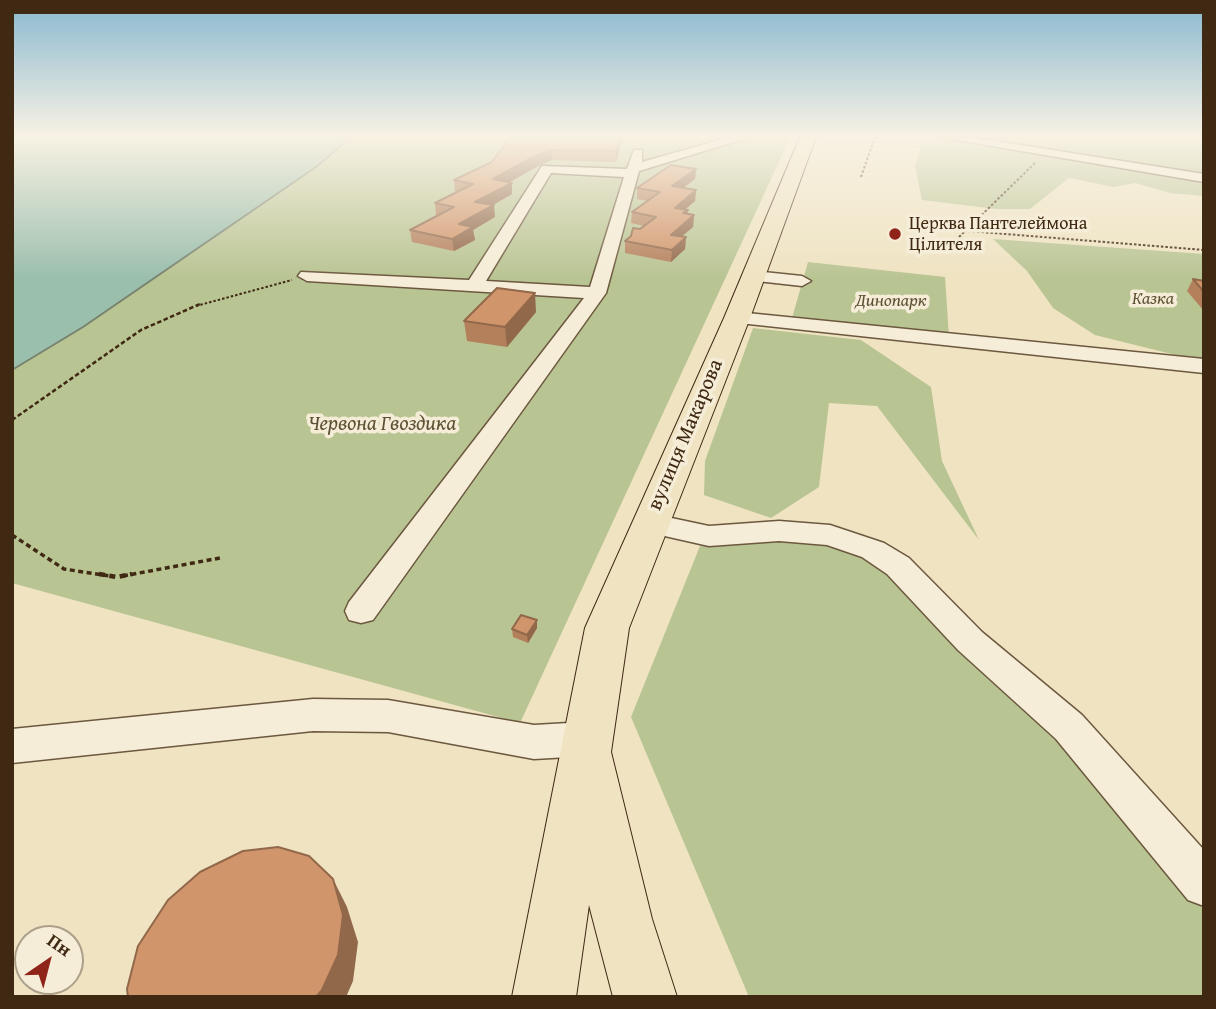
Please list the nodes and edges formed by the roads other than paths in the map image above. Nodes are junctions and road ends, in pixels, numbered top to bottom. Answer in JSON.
{"nodes":[{"id":1,"x":538,"y":184,"type":"edge"},
{"id":2,"x":628,"y":184,"type":"edge"},
{"id":3,"x":790,"y":184,"type":"edge"},
{"id":4,"x":307,"y":276,"type":"road end"},
{"id":5,"x":754,"y":276,"type":"junction"},
{"id":6,"x":802,"y":281,"type":"dead end"},
{"id":7,"x":474,"y":286,"type":"junction"},
{"id":8,"x":597,"y":293,"type":"junction"},
{"id":9,"x":737,"y":318,"type":"junction"},
{"id":10,"x":1204,"y":366,"type":"edge"},
{"id":11,"x":648,"y":523,"type":"junction"},
{"id":12,"x":361,"y":611,"type":"dead end"},
{"id":13,"x":586,"y":739,"type":"junction"},
{"id":14,"x":12,"y":746,"type":"edge"},
{"id":15,"x":1204,"y":884,"type":"edge"},
{"id":16,"x":544,"y":997,"type":"edge"},
{"id":17,"x":645,"y":997,"type":"edge"}],
"edges":[{"from":1,"to":7,"type":"street"},
{"from":2,"to":8,"type":"street"},
{"from":3,"to":5,"type":"main road","name":"вулиця Макарова"},
{"from":4,"to":7,"type":"street"},
{"from":5,"to":6,"type":"street"},
{"from":5,"to":9,"type":"main road","name":"вулиця Макарова"},
{"from":7,"to":8,"type":"street"},
{"from":8,"to":12,"type":"street"},
{"from":9,"to":10,"type":"street"},
{"from":9,"to":11,"type":"main road","name":"вулиця Макарова"},
{"from":11,"to":13,"type":"main road","name":"вулиця Макарова"},
{"from":11,"to":15,"type":"street"},
{"from":13,"to":14,"type":"street"},
{"from":13,"to":16,"type":"main road","name":"вулиця Макарова"},
{"from":13,"to":17,"type":"main road","name":"вулиця Макарова"}]}
